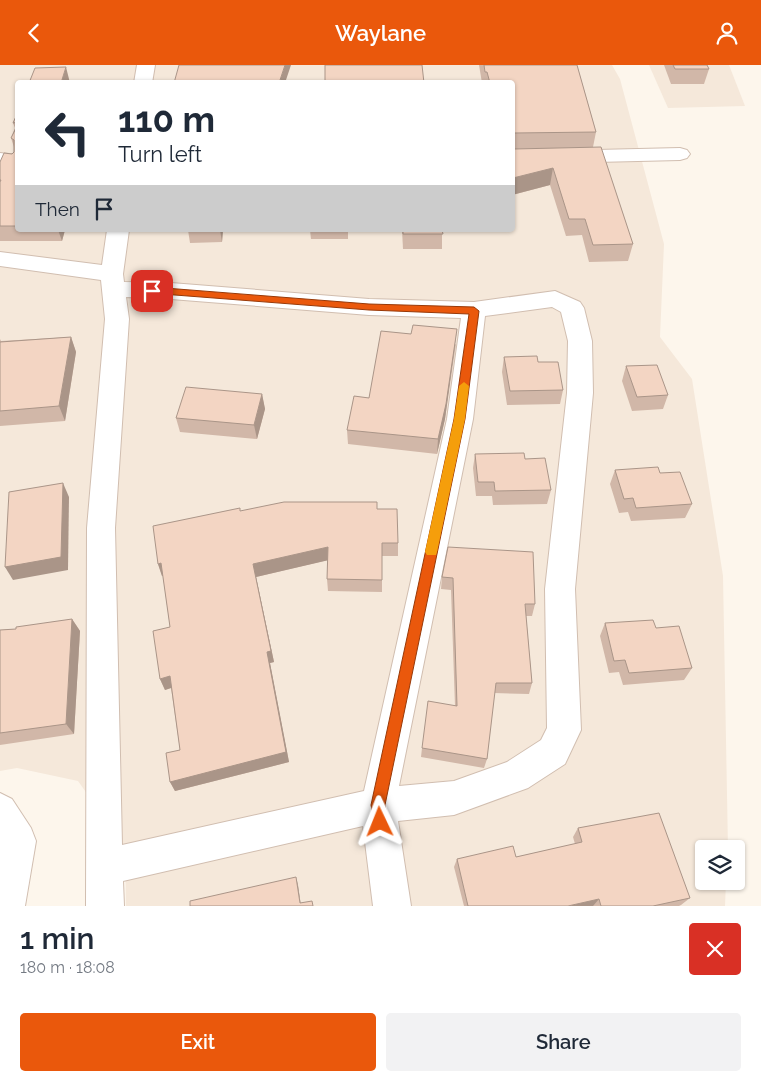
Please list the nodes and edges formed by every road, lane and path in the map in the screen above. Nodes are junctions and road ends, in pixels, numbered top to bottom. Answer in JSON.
{"nodes":[{"id":1,"x":146,"y":65,"type":"edge"},
{"id":2,"x":144,"y":80,"type":"edge"},
{"id":3,"x":680,"y":154,"type":"dead end"},
{"id":4,"x":515,"y":158,"type":"edge"},
{"id":5,"x":0,"y":159,"type":"edge"},
{"id":6,"x":15,"y":161,"type":"edge"},
{"id":7,"x":118,"y":232,"type":"edge"},
{"id":8,"x":0,"y":259,"type":"edge"},
{"id":9,"x":113,"y":281,"type":"junction"},
{"id":10,"x":474,"y":311,"type":"junction"},
{"id":11,"x":378,"y":805,"type":"junction"},
{"id":12,"x":0,"y":811,"type":"edge"},
{"id":13,"x":104,"y":867,"type":"junction"},
{"id":14,"x":6,"y":906,"type":"edge"},
{"id":15,"x":105,"y":906,"type":"edge"},
{"id":16,"x":392,"y":906,"type":"edge"}],
"edges":[{"from":1,"to":2,"type":"street"},
{"from":3,"to":4,"type":"street"},
{"from":5,"to":6,"type":"street"},
{"from":7,"to":9,"type":"street"},
{"from":8,"to":9,"type":"street"},
{"from":9,"to":10,"type":"street"},
{"from":9,"to":13,"type":"street"},
{"from":10,"to":11,"type":"street"},
{"from":10,"to":11,"type":"street"},
{"from":11,"to":13,"type":"street"},
{"from":11,"to":16,"type":"street"},
{"from":12,"to":14,"type":"street"},
{"from":13,"to":15,"type":"street"}]}
